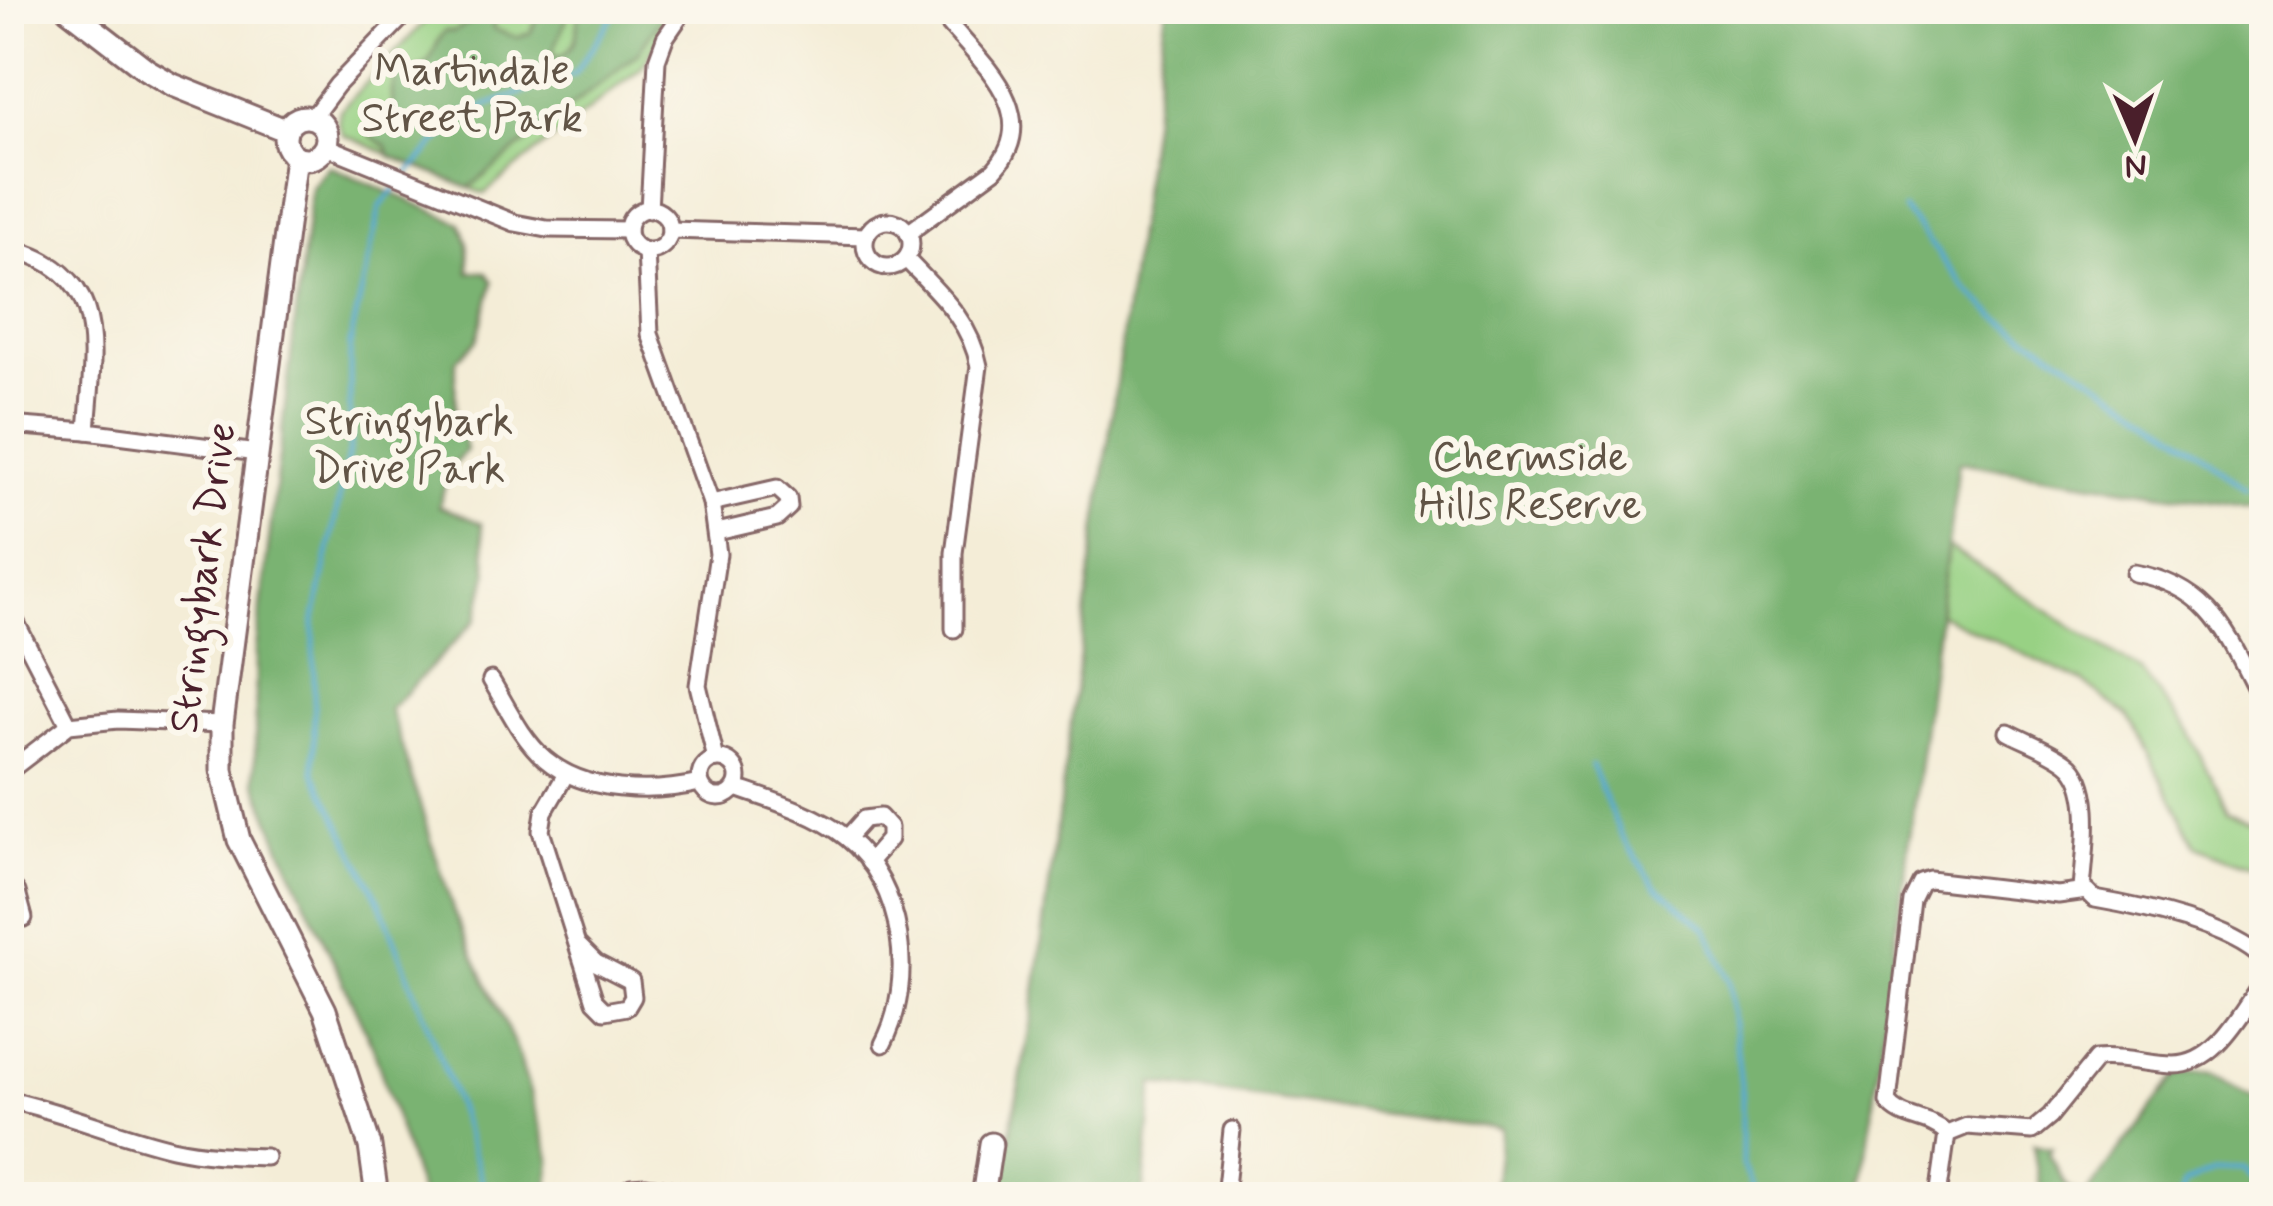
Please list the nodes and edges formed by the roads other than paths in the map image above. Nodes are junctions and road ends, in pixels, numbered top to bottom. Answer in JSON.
{"nodes":[{"id":1,"x":410,"y":9,"type":"edge"},
{"id":2,"x":685,"y":9,"type":"edge"},
{"id":3,"x":937,"y":9,"type":"edge"},
{"id":4,"x":80,"y":13,"type":"edge"},
{"id":5,"x":313,"y":117,"type":"junction"},
{"id":6,"x":285,"y":130,"type":"junction"},
{"id":7,"x":325,"y":146,"type":"junction"},
{"id":8,"x":296,"y":157,"type":"junction"},
{"id":9,"x":649,"y":210,"type":"junction"},
{"id":10,"x":628,"y":230,"type":"junction"},
{"id":11,"x":670,"y":230,"type":"junction"},
{"id":12,"x":908,"y":233,"type":"junction"},
{"id":13,"x":866,"y":236,"type":"junction"},
{"id":14,"x":9,"y":248,"type":"edge"},
{"id":15,"x":646,"y":251,"type":"junction"},
{"id":16,"x":906,"y":260,"type":"junction"},
{"id":17,"x":9,"y":425,"type":"edge"},
{"id":18,"x":87,"y":431,"type":"junction"},
{"id":19,"x":257,"y":454,"type":"junction"},
{"id":20,"x":712,"y":503,"type":"junction"},
{"id":21,"x":717,"y":532,"type":"junction"},
{"id":22,"x":2134,"y":573,"type":"dead end"},
{"id":23,"x":9,"y":609,"type":"edge"},
{"id":24,"x":954,"y":629,"type":"dead end"},
{"id":25,"x":491,"y":680,"type":"dead end"},
{"id":26,"x":2264,"y":704,"type":"edge"},
{"id":27,"x":222,"y":724,"type":"junction"},
{"id":28,"x":69,"y":725,"type":"junction"},
{"id":29,"x":2008,"y":732,"type":"dead end"},
{"id":30,"x":716,"y":758,"type":"junction"},
{"id":31,"x":9,"y":771,"type":"edge"},
{"id":32,"x":566,"y":774,"type":"junction"},
{"id":33,"x":700,"y":783,"type":"junction"},
{"id":34,"x":736,"y":788,"type":"junction"},
{"id":35,"x":847,"y":838,"type":"junction"},
{"id":36,"x":869,"y":862,"type":"junction"},
{"id":37,"x":9,"y":882,"type":"edge"},
{"id":38,"x":2082,"y":890,"type":"junction"},
{"id":39,"x":24,"y":918,"type":"dead end"},
{"id":40,"x":579,"y":946,"type":"dead end"},
{"id":41,"x":2264,"y":960,"type":"edge"},
{"id":42,"x":2264,"y":982,"type":"edge"},
{"id":43,"x":883,"y":1044,"type":"dead end"},
{"id":44,"x":9,"y":1100,"type":"edge"},
{"id":45,"x":1232,"y":1130,"type":"dead end"},
{"id":46,"x":1947,"y":1134,"type":"junction"},
{"id":47,"x":991,"y":1144,"type":"dead end"},
{"id":48,"x":266,"y":1157,"type":"dead end"},
{"id":49,"x":377,"y":1197,"type":"edge"},
{"id":50,"x":617,"y":1197,"type":"edge"},
{"id":51,"x":728,"y":1197,"type":"edge"},
{"id":52,"x":983,"y":1197,"type":"edge"},
{"id":53,"x":1225,"y":1197,"type":"edge"},
{"id":54,"x":1938,"y":1197,"type":"edge"}],
"edges":[{"from":1,"to":5,"type":"street"},
{"from":2,"to":9,"type":"street"},
{"from":3,"to":12,"type":"street"},
{"from":4,"to":6,"type":"street"},
{"from":5,"to":6,"type":"street"},
{"from":5,"to":7,"type":"street"},
{"from":6,"to":8,"type":"street","name":"Stringybark Drive"},
{"from":7,"to":8,"type":"street"},
{"from":7,"to":10,"type":"street"},
{"from":8,"to":19,"type":"street","name":"Stringybark Drive"},
{"from":9,"to":10,"type":"street"},
{"from":9,"to":11,"type":"street"},
{"from":10,"to":15,"type":"street"},
{"from":11,"to":13,"type":"street"},
{"from":11,"to":15,"type":"street"},
{"from":12,"to":13,"type":"street"},
{"from":12,"to":16,"type":"street"},
{"from":13,"to":16,"type":"street"},
{"from":14,"to":18,"type":"street"},
{"from":15,"to":20,"type":"street"},
{"from":16,"to":24,"type":"street"},
{"from":17,"to":18,"type":"street"},
{"from":18,"to":19,"type":"street"},
{"from":19,"to":27,"type":"street","name":"Stringybark Drive"},
{"from":20,"to":21,"type":"street"},
{"from":20,"to":21,"type":"street"},
{"from":21,"to":30,"type":"street"},
{"from":22,"to":26,"type":"street"},
{"from":23,"to":28,"type":"street"},
{"from":25,"to":32,"type":"street"},
{"from":27,"to":28,"type":"street"},
{"from":27,"to":49,"type":"street","name":"Stringybark Drive"},
{"from":28,"to":31,"type":"street"},
{"from":29,"to":38,"type":"street"},
{"from":30,"to":33,"type":"street"},
{"from":30,"to":34,"type":"street"},
{"from":32,"to":33,"type":"street"},
{"from":32,"to":40,"type":"street"},
{"from":33,"to":34,"type":"street"},
{"from":34,"to":35,"type":"street"},
{"from":35,"to":36,"type":"street"},
{"from":35,"to":36,"type":"street"},
{"from":36,"to":43,"type":"street"},
{"from":37,"to":39,"type":"street"},
{"from":38,"to":41,"type":"street"},
{"from":38,"to":46,"type":"street"},
{"from":42,"to":46,"type":"street"},
{"from":44,"to":48,"type":"street"},
{"from":45,"to":53,"type":"street"},
{"from":46,"to":54,"type":"street"},
{"from":47,"to":52,"type":"street"},
{"from":50,"to":51,"type":"street"}]}
